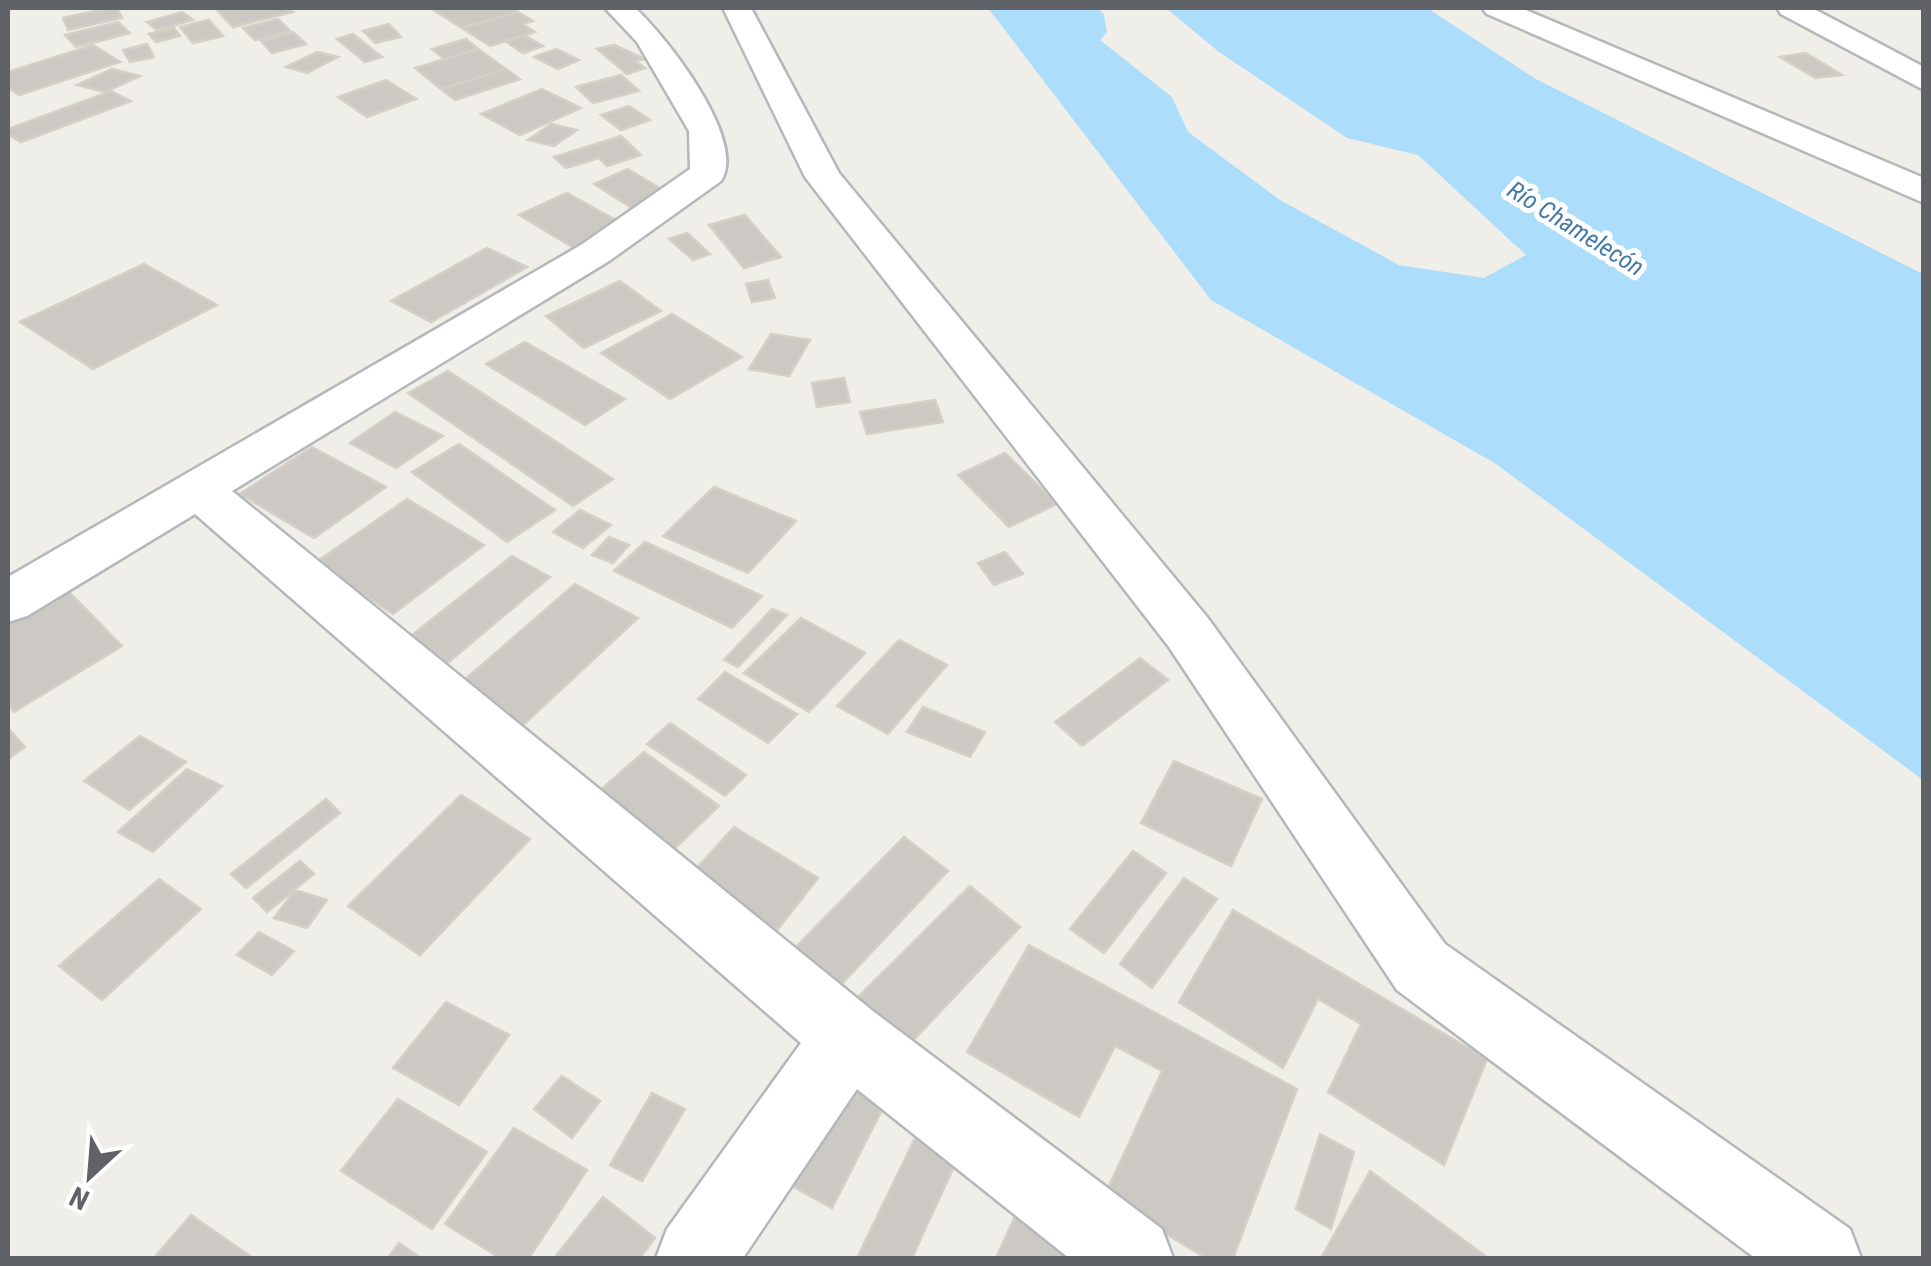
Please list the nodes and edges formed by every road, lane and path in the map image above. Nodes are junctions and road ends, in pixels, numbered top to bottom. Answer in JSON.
{"nodes":[{"id":1,"x":620,"y":8,"type":"edge"},
{"id":2,"x":738,"y":8,"type":"edge"},
{"id":3,"x":1497,"y":8,"type":"edge"},
{"id":4,"x":1790,"y":8,"type":"edge"},
{"id":5,"x":1924,"y":80,"type":"edge"},
{"id":6,"x":1924,"y":192,"type":"edge"},
{"id":7,"x":198,"y":489,"type":"junction"},
{"id":8,"x":8,"y":602,"type":"edge"},
{"id":9,"x":849,"y":1037,"type":"junction"},
{"id":10,"x":696,"y":1258,"type":"edge"},
{"id":11,"x":1133,"y":1258,"type":"edge"},
{"id":12,"x":1821,"y":1258,"type":"edge"}],
"edges":[{"from":1,"to":7,"type":"street"},
{"from":2,"to":12,"type":"street"},
{"from":3,"to":6,"type":"street"},
{"from":4,"to":5,"type":"street"},
{"from":7,"to":8,"type":"street"},
{"from":7,"to":9,"type":"street"},
{"from":9,"to":10,"type":"street"},
{"from":9,"to":11,"type":"street"}]}
